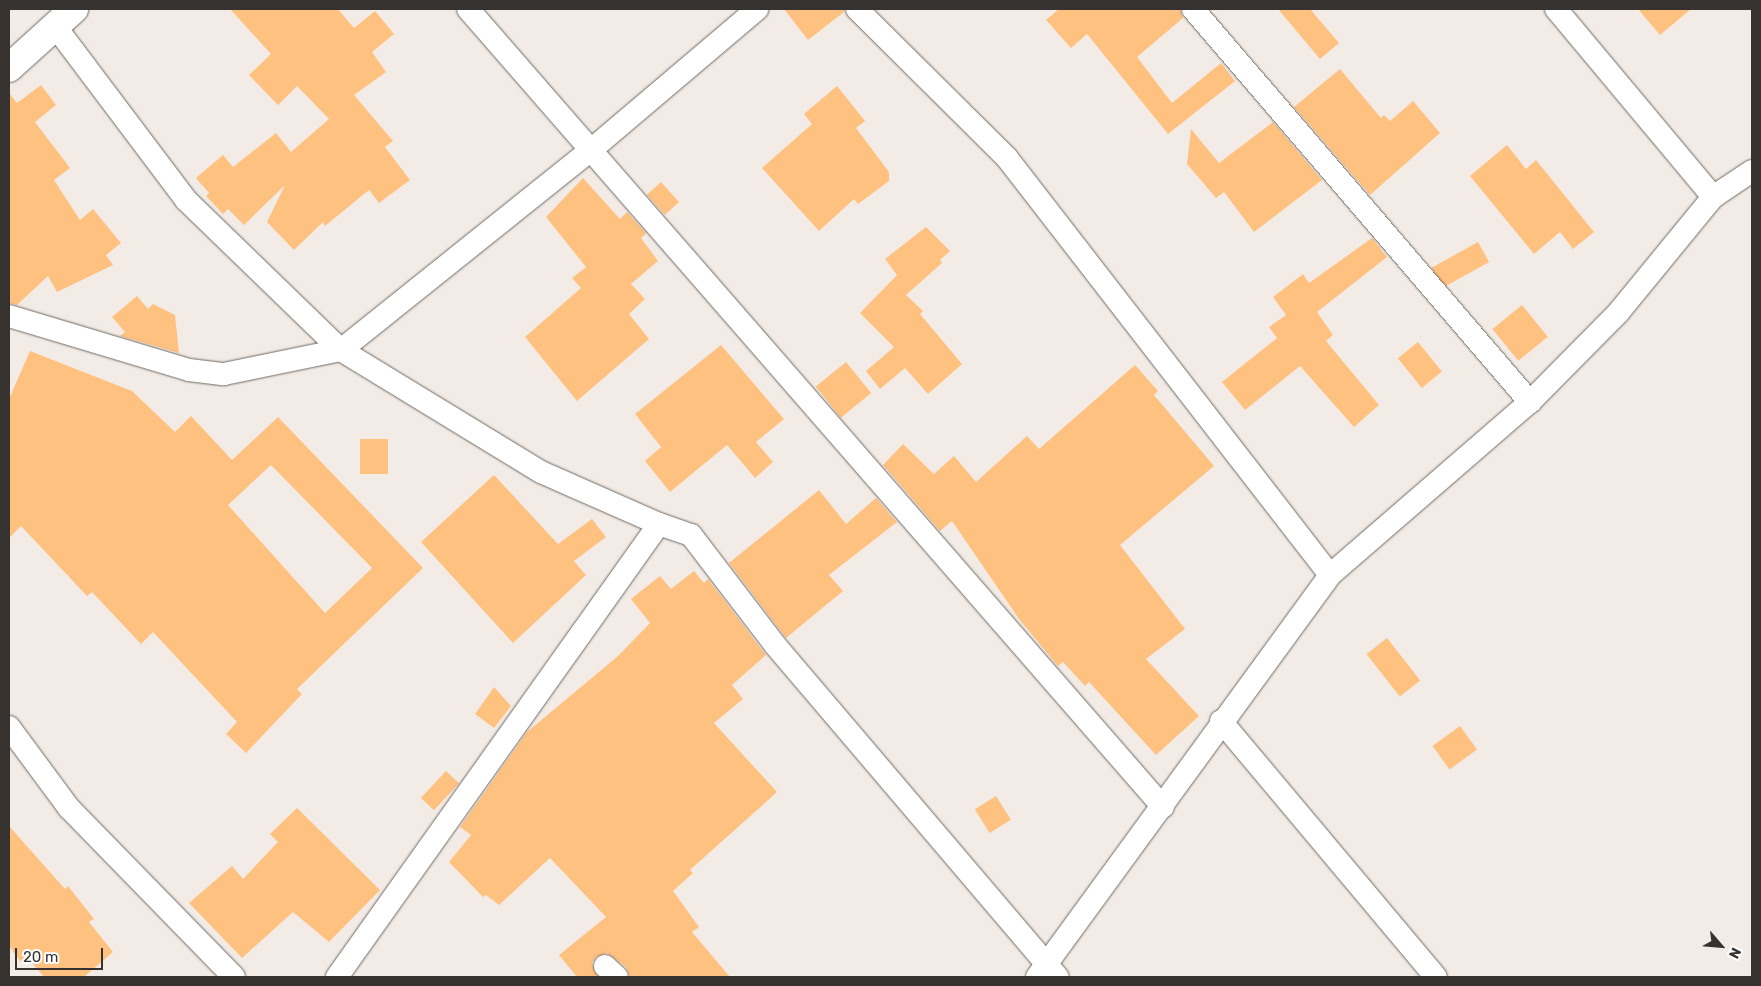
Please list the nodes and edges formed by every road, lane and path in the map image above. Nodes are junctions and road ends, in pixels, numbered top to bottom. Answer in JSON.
{"nodes":[{"id":1,"x":468,"y":9,"type":"edge"},
{"id":2,"x":757,"y":9,"type":"edge"},
{"id":3,"x":857,"y":9,"type":"edge"},
{"id":4,"x":1193,"y":9,"type":"edge"},
{"id":5,"x":1556,"y":9,"type":"edge"},
{"id":6,"x":64,"y":17,"type":"edge"},
{"id":7,"x":9,"y":68,"type":"edge"},
{"id":8,"x":591,"y":150,"type":"junction"},
{"id":9,"x":1752,"y":171,"type":"edge"},
{"id":10,"x":1713,"y":197,"type":"junction"},
{"id":11,"x":9,"y":316,"type":"edge"},
{"id":12,"x":341,"y":350,"type":"junction"},
{"id":13,"x":1530,"y":402,"type":"junction"},
{"id":14,"x":659,"y":524,"type":"junction"},
{"id":15,"x":1330,"y":575,"type":"junction"},
{"id":16,"x":1221,"y":721,"type":"junction"},
{"id":17,"x":9,"y":727,"type":"edge"},
{"id":18,"x":1163,"y":808,"type":"junction"},
{"id":19,"x":1047,"y":973,"type":"edge"},
{"id":20,"x":234,"y":977,"type":"edge"},
{"id":21,"x":337,"y":977,"type":"edge"},
{"id":22,"x":1436,"y":977,"type":"edge"}],
"edges":[{"from":1,"to":8,"type":"street"},
{"from":2,"to":8,"type":"street"},
{"from":3,"to":15,"type":"street"},
{"from":4,"to":13,"type":"street"},
{"from":5,"to":10,"type":"street"},
{"from":6,"to":7,"type":"street"},
{"from":6,"to":12,"type":"street"},
{"from":8,"to":12,"type":"street"},
{"from":8,"to":18,"type":"street"},
{"from":9,"to":10,"type":"street"},
{"from":10,"to":13,"type":"street"},
{"from":11,"to":12,"type":"street"},
{"from":12,"to":14,"type":"street"},
{"from":13,"to":15,"type":"street"},
{"from":14,"to":19,"type":"street"},
{"from":14,"to":21,"type":"street"},
{"from":15,"to":16,"type":"street"},
{"from":16,"to":18,"type":"street"},
{"from":16,"to":22,"type":"street"},
{"from":17,"to":20,"type":"street"},
{"from":18,"to":19,"type":"street"}]}
